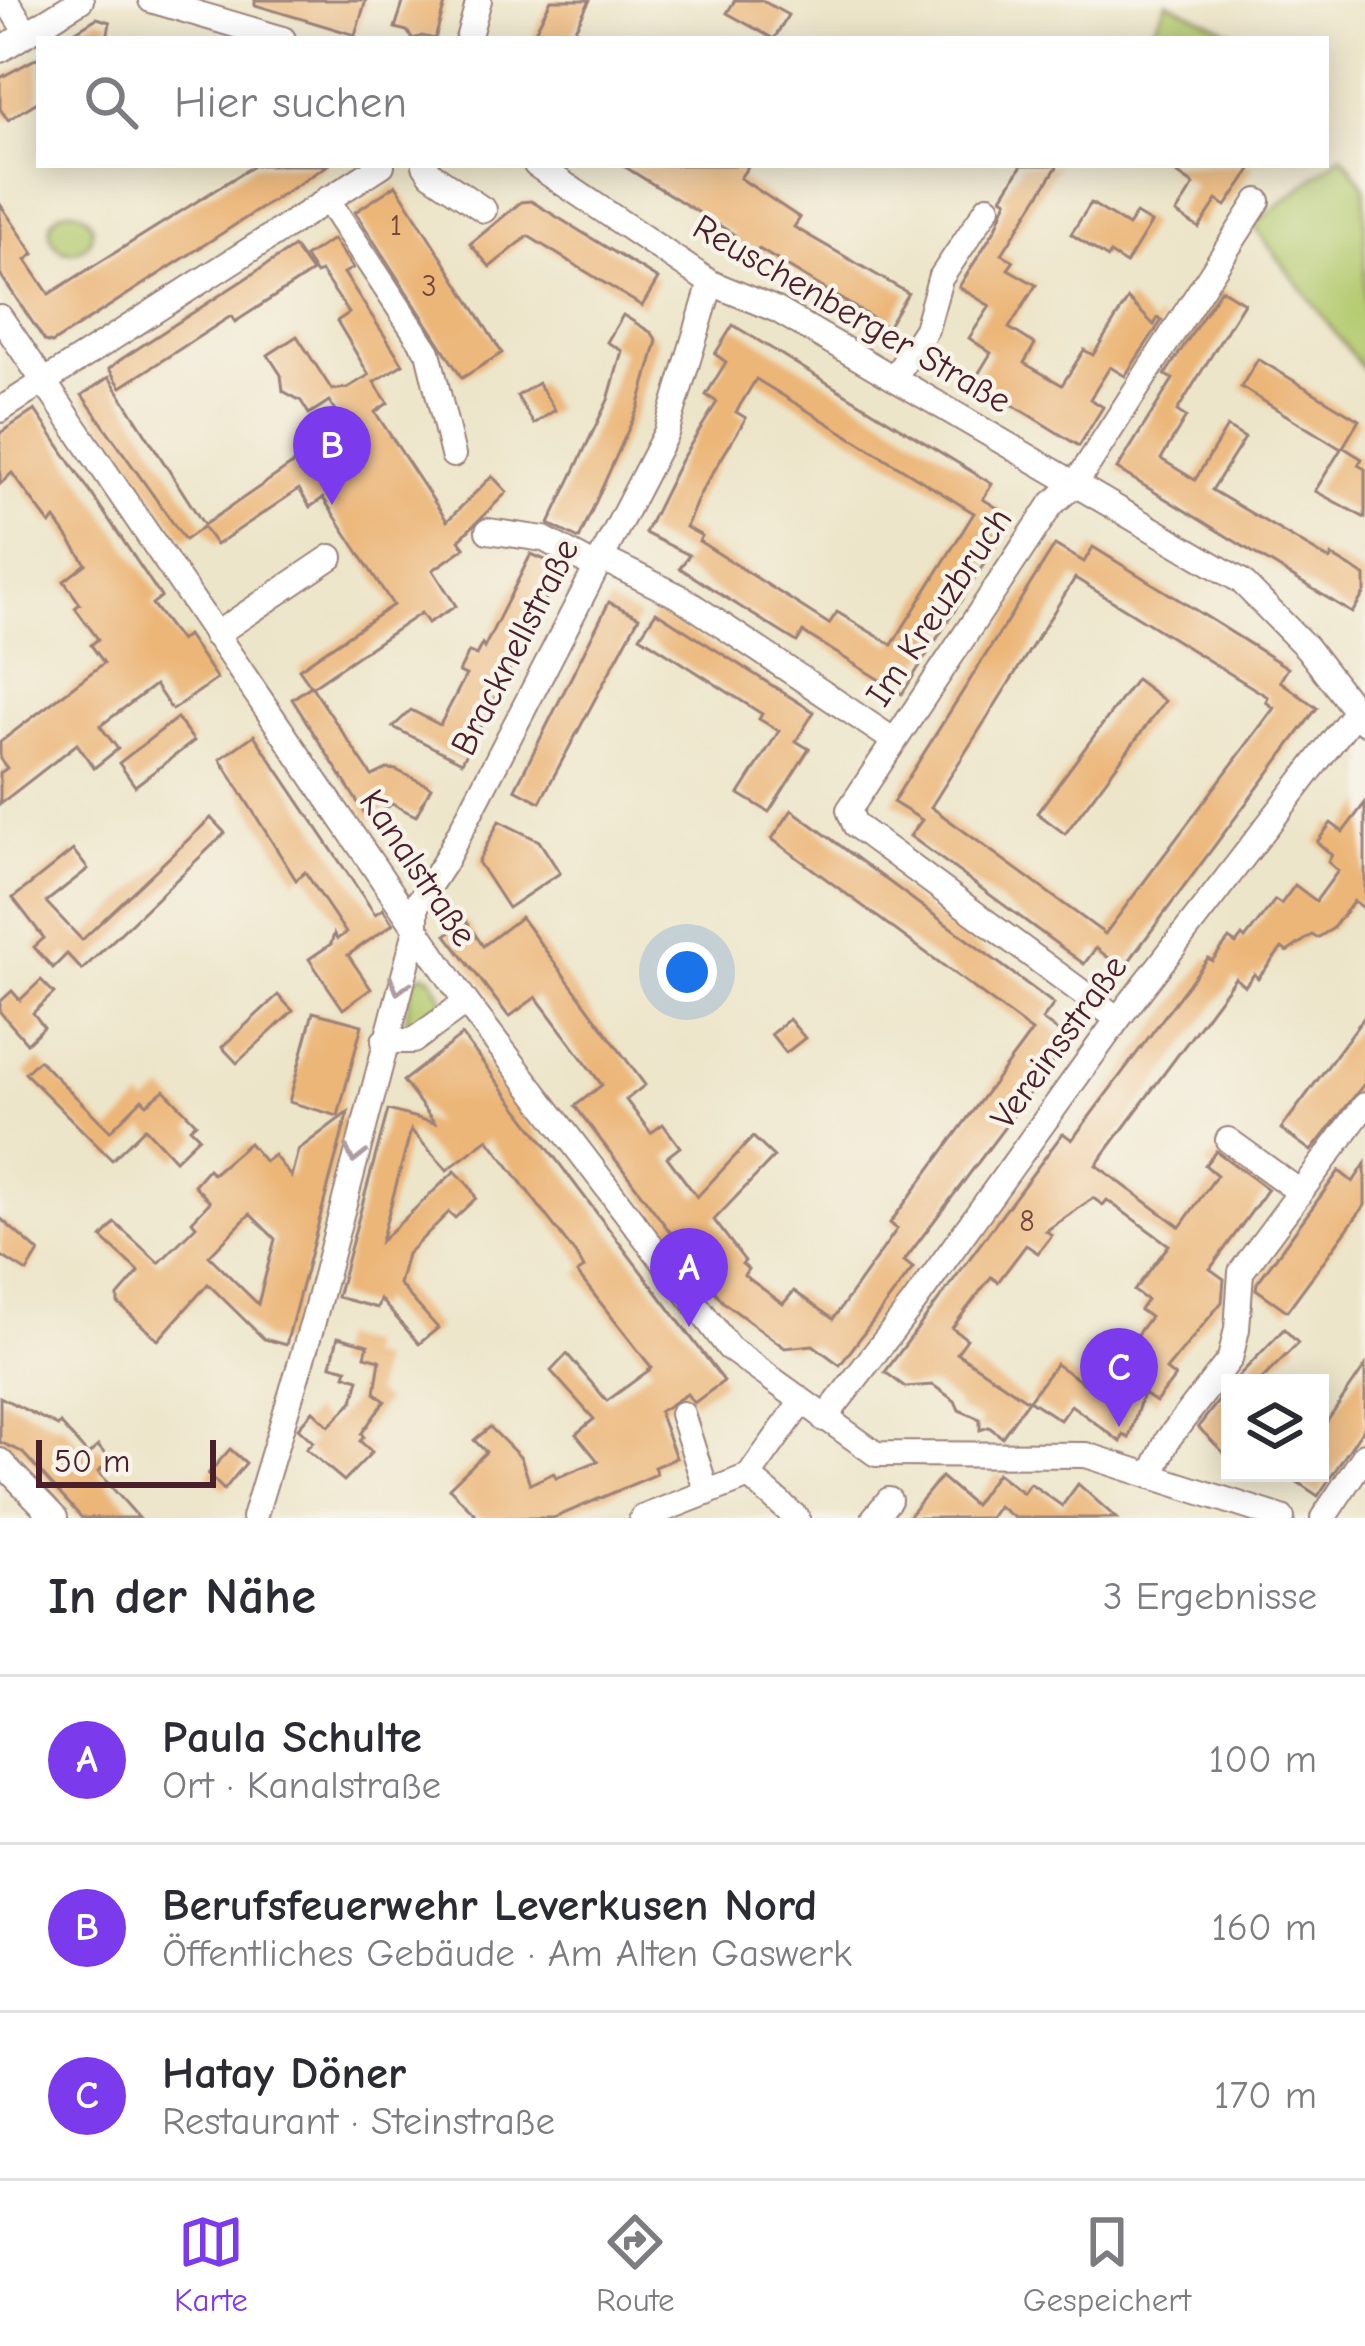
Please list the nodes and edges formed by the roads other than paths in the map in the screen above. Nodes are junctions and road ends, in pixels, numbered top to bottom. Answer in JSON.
{"nodes":[{"id":1,"x":6,"y":0,"type":"edge"},
{"id":2,"x":81,"y":0,"type":"edge"},
{"id":3,"x":151,"y":0,"type":"edge"},
{"id":4,"x":479,"y":0,"type":"edge"},
{"id":5,"x":26,"y":34,"type":"junction"},
{"id":6,"x":273,"y":36,"type":"edge"},
{"id":7,"x":469,"y":36,"type":"edge"},
{"id":8,"x":0,"y":50,"type":"edge"},
{"id":9,"x":377,"y":168,"type":"edge"},
{"id":10,"x":427,"y":168,"type":"edge"},
{"id":11,"x":540,"y":168,"type":"edge"},
{"id":12,"x":327,"y":199,"type":"junction"},
{"id":13,"x":1258,"y":202,"type":"dead end"},
{"id":14,"x":988,"y":207,"type":"dead end"},
{"id":15,"x":484,"y":210,"type":"dead end"},
{"id":16,"x":711,"y":283,"type":"junction"},
{"id":17,"x":0,"y":317,"type":"edge"},
{"id":18,"x":894,"y":378,"type":"junction"},
{"id":19,"x":44,"y":382,"type":"junction"},
{"id":20,"x":0,"y":410,"type":"edge"},
{"id":21,"x":453,"y":455,"type":"dead end"},
{"id":22,"x":1076,"y":483,"type":"junction"},
{"id":23,"x":488,"y":531,"type":"dead end"},
{"id":24,"x":331,"y":557,"type":"dead end"},
{"id":25,"x":598,"y":562,"type":"junction"},
{"id":26,"x":215,"y":635,"type":"junction"},
{"id":27,"x":1361,"y":717,"type":"edge"},
{"id":28,"x":893,"y":740,"type":"junction"},
{"id":29,"x":416,"y":930,"type":"junction"},
{"id":30,"x":466,"y":1002,"type":"junction"},
{"id":31,"x":1118,"y":1019,"type":"junction"},
{"id":32,"x":384,"y":1041,"type":"junction"},
{"id":33,"x":1365,"y":1106,"type":"edge"},
{"id":34,"x":1228,"y":1139,"type":"dead end"},
{"id":35,"x":1300,"y":1192,"type":"junction"},
{"id":36,"x":801,"y":1403,"type":"junction"},
{"id":37,"x":682,"y":1414,"type":"dead end"},
{"id":38,"x":824,"y":1419,"type":"junction"},
{"id":39,"x":1365,"y":1456,"type":"edge"},
{"id":40,"x":0,"y":1461,"type":"edge"},
{"id":41,"x":749,"y":1476,"type":"junction"},
{"id":42,"x":1151,"y":1476,"type":"junction"},
{"id":43,"x":707,"y":1493,"type":"junction"},
{"id":44,"x":55,"y":1518,"type":"edge"},
{"id":45,"x":254,"y":1518,"type":"edge"},
{"id":46,"x":642,"y":1518,"type":"edge"},
{"id":47,"x":797,"y":1518,"type":"edge"},
{"id":48,"x":1282,"y":1518,"type":"edge"},
{"id":49,"x":1323,"y":1518,"type":"edge"}],
"edges":[{"from":1,"to":5,"type":"street"},
{"from":2,"to":5,"type":"street"},
{"from":3,"to":6,"type":"street"},
{"from":4,"to":7,"type":"street"},
{"from":5,"to":8,"type":"street"},
{"from":9,"to":12,"type":"street"},
{"from":10,"to":15,"type":"street"},
{"from":11,"to":16,"type":"street","name":"Reuschenberger Straße"},
{"from":12,"to":19,"type":"street"},
{"from":12,"to":21,"type":"street"},
{"from":13,"to":22,"type":"street"},
{"from":14,"to":18,"type":"street"},
{"from":16,"to":18,"type":"street","name":"Reuschenberger Straße"},
{"from":16,"to":25,"type":"street","name":"Bracknellstraße"},
{"from":17,"to":19,"type":"street","name":"Kanalstraße"},
{"from":18,"to":22,"type":"street","name":"Reuschenberger Straße"},
{"from":19,"to":20,"type":"street"},
{"from":19,"to":26,"type":"street","name":"Kanalstraße"},
{"from":22,"to":27,"type":"street","name":"Reuschenberger Straße"},
{"from":22,"to":28,"type":"street","name":"Im Kreuzbruch"},
{"from":23,"to":25,"type":"street"},
{"from":24,"to":26,"type":"street"},
{"from":25,"to":28,"type":"street"},
{"from":25,"to":29,"type":"street","name":"Bracknellstraße"},
{"from":26,"to":29,"type":"street","name":"Kanalstraße"},
{"from":27,"to":31,"type":"street","name":"Vereinsstraße"},
{"from":28,"to":31,"type":"street","name":"Im Kreuzbruch"},
{"from":29,"to":30,"type":"street","name":"Kanalstraße"},
{"from":29,"to":32,"type":"street","name":"Bracknellstraße","one_way":true},
{"from":30,"to":32,"type":"street"},
{"from":30,"to":36,"type":"street","name":"Kanalstraße"},
{"from":31,"to":38,"type":"street","name":"Vereinsstraße"},
{"from":32,"to":45,"type":"street","name":"Bracknellstraße","one_way":true},
{"from":33,"to":35,"type":"street"},
{"from":34,"to":35,"type":"street"},
{"from":35,"to":42,"type":"street"},
{"from":36,"to":38,"type":"street","name":"Kanalstraße"},
{"from":36,"to":41,"type":"street"},
{"from":37,"to":43,"type":"street"},
{"from":38,"to":42,"type":"street","name":"Kanalstraße"},
{"from":39,"to":49,"type":"street"},
{"from":40,"to":44,"type":"street"},
{"from":41,"to":43,"type":"street"},
{"from":41,"to":47,"type":"street"},
{"from":42,"to":48,"type":"street","name":"Kanalstraße"},
{"from":43,"to":46,"type":"street"}]}
